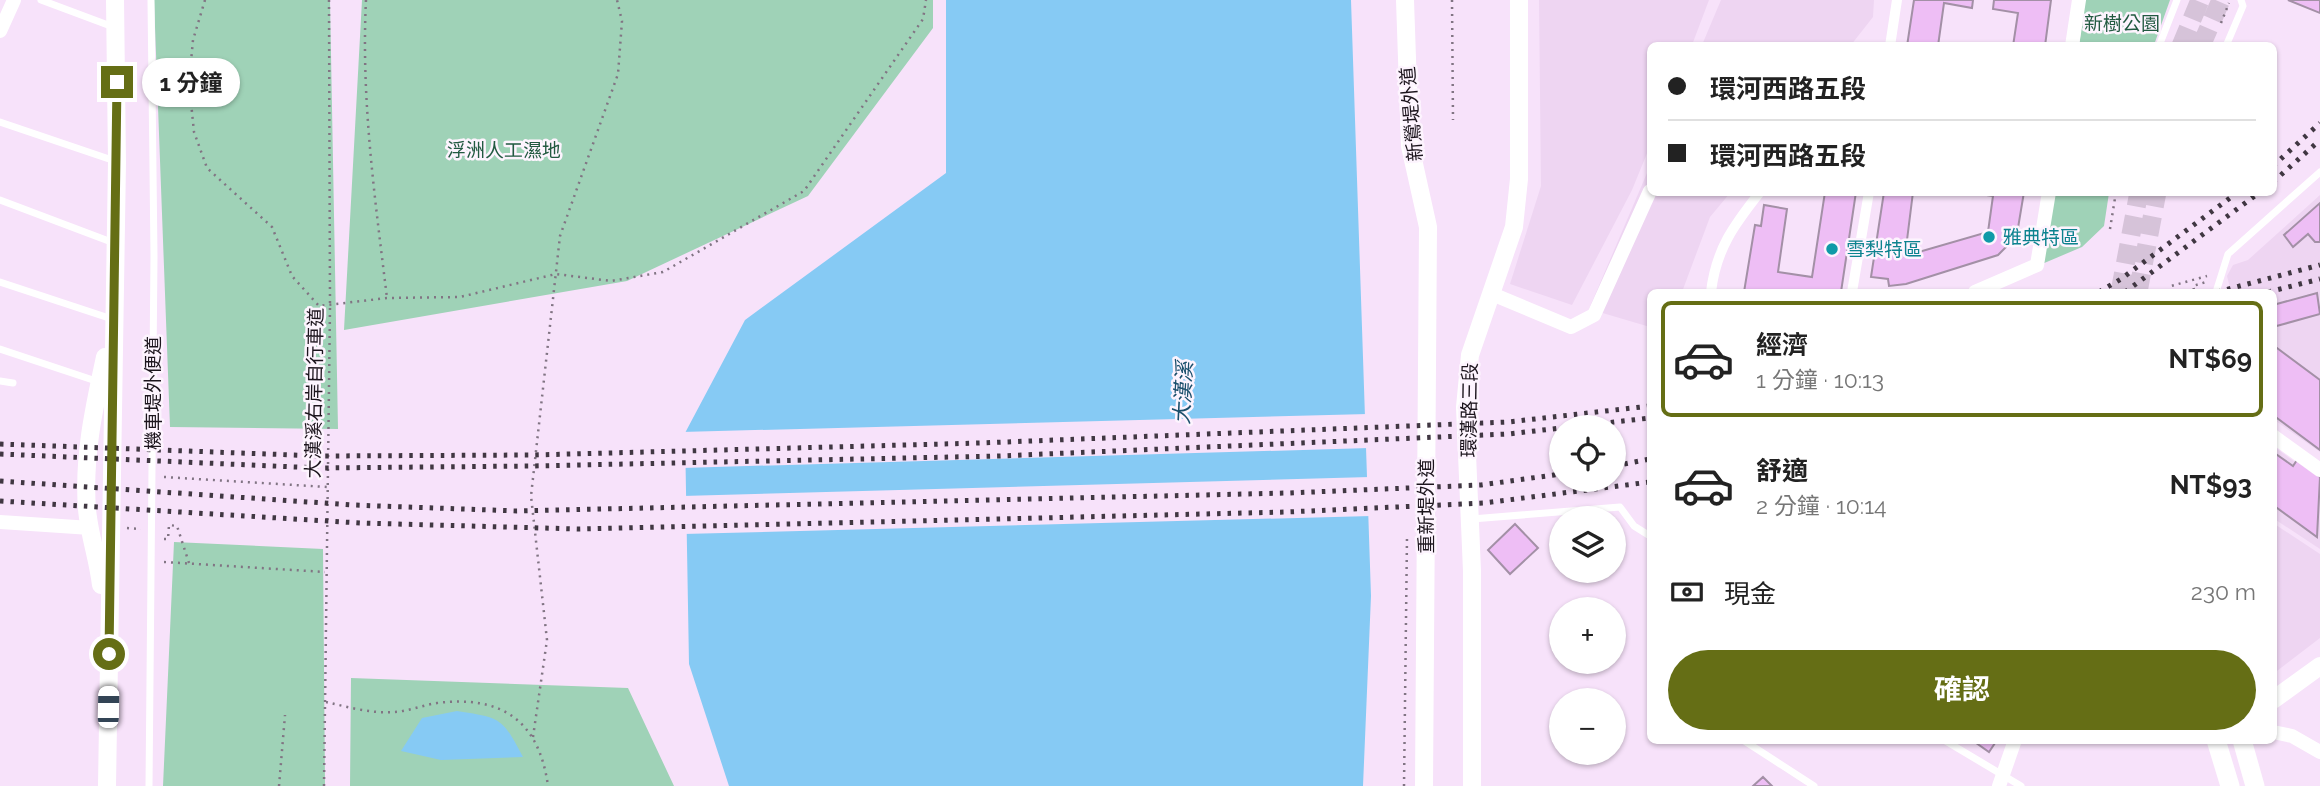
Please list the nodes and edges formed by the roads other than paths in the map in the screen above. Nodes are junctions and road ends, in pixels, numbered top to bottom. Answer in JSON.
{"nodes":[{"id":1,"x":14,"y":0,"type":"edge"},
{"id":2,"x":41,"y":0,"type":"edge"},
{"id":3,"x":116,"y":0,"type":"edge"},
{"id":4,"x":151,"y":0,"type":"edge"},
{"id":5,"x":1405,"y":0,"type":"edge"},
{"id":6,"x":1519,"y":0,"type":"edge"},
{"id":7,"x":1897,"y":0,"type":"edge"},
{"id":8,"x":2079,"y":0,"type":"edge"},
{"id":9,"x":2177,"y":0,"type":"edge"},
{"id":10,"x":2241,"y":0,"type":"edge"},
{"id":11,"x":116,"y":28,"type":"junction"},
{"id":12,"x":0,"y":31,"type":"edge"},
{"id":13,"x":1892,"y":42,"type":"edge"},
{"id":14,"x":2073,"y":42,"type":"edge"},
{"id":15,"x":2161,"y":42,"type":"edge"},
{"id":16,"x":2228,"y":42,"type":"edge"},
{"id":17,"x":0,"y":122,"type":"edge"},
{"id":18,"x":117,"y":162,"type":"junction"},
{"id":19,"x":2320,"y":172,"type":"edge"},
{"id":20,"x":1648,"y":196,"type":"edge"},
{"id":21,"x":1757,"y":196,"type":"edge"},
{"id":22,"x":1868,"y":196,"type":"edge"},
{"id":23,"x":2048,"y":196,"type":"edge"},
{"id":24,"x":0,"y":200,"type":"edge"},
{"id":25,"x":1428,"y":227,"type":"joint"},
{"id":26,"x":114,"y":243,"type":"junction"},
{"id":27,"x":0,"y":282,"type":"edge"},
{"id":28,"x":1711,"y":289,"type":"edge"},
{"id":29,"x":1853,"y":289,"type":"edge"},
{"id":30,"x":1982,"y":289,"type":"edge"},
{"id":31,"x":2217,"y":289,"type":"edge"},
{"id":32,"x":1492,"y":294,"type":"junction"},
{"id":33,"x":113,"y":320,"type":"junction"},
{"id":34,"x":0,"y":349,"type":"edge"},
{"id":35,"x":0,"y":381,"type":"edge"},
{"id":36,"x":13,"y":383,"type":"dead end"},
{"id":37,"x":100,"y":383,"type":"junction"},
{"id":38,"x":2277,"y":439,"type":"edge"},
{"id":39,"x":2320,"y":470,"type":"edge"},
{"id":40,"x":1470,"y":519,"type":"junction"},
{"id":41,"x":0,"y":522,"type":"edge"},
{"id":42,"x":90,"y":528,"type":"junction"},
{"id":43,"x":1647,"y":535,"type":"edge"},
{"id":44,"x":109,"y":654,"type":"junction"},
{"id":45,"x":2320,"y":666,"type":"edge"},
{"id":46,"x":2277,"y":697,"type":"edge"},
{"id":47,"x":2277,"y":733,"type":"edge"},
{"id":48,"x":1749,"y":744,"type":"edge"},
{"id":49,"x":1950,"y":744,"type":"edge"},
{"id":50,"x":2014,"y":744,"type":"edge"},
{"id":51,"x":2217,"y":744,"type":"edge"},
{"id":52,"x":2243,"y":744,"type":"edge"},
{"id":53,"x":2320,"y":752,"type":"edge"},
{"id":54,"x":2001,"y":781,"type":"edge"},
{"id":55,"x":107,"y":786,"type":"edge"},
{"id":56,"x":149,"y":786,"type":"edge"},
{"id":57,"x":1423,"y":786,"type":"edge"},
{"id":58,"x":1472,"y":786,"type":"edge"},
{"id":59,"x":1814,"y":786,"type":"edge"},
{"id":60,"x":2021,"y":786,"type":"edge"},
{"id":61,"x":2230,"y":786,"type":"edge"},
{"id":62,"x":2255,"y":786,"type":"edge"}],
"edges":[{"from":1,"to":12,"type":"street"},
{"from":2,"to":11,"type":"lane"},
{"from":3,"to":11,"type":"street"},
{"from":4,"to":56,"type":"lane","name":"機車堤外便道"},
{"from":5,"to":25,"type":"street","name":"新鶯堤外道"},
{"from":6,"to":32,"type":"street","name":"環漢路三段"},
{"from":7,"to":13,"type":"street"},
{"from":8,"to":14,"type":"street"},
{"from":9,"to":15,"type":"lane"},
{"from":10,"to":16,"type":"lane"},
{"from":11,"to":18,"type":"street"},
{"from":17,"to":18,"type":"lane"},
{"from":18,"to":26,"type":"street"},
{"from":19,"to":31,"type":"lane"},
{"from":20,"to":32,"type":"street"},
{"from":21,"to":28,"type":"street"},
{"from":22,"to":29,"type":"street"},
{"from":23,"to":30,"type":"street"},
{"from":24,"to":26,"type":"lane"},
{"from":25,"to":57,"type":"street","name":"重新堤外道"},
{"from":26,"to":33,"type":"street"},
{"from":27,"to":33,"type":"lane"},
{"from":32,"to":40,"type":"street","name":"環漢路三段"},
{"from":33,"to":37,"type":"street"},
{"from":33,"to":44,"type":"street"},
{"from":34,"to":37,"type":"lane"},
{"from":35,"to":36,"type":"lane"},
{"from":37,"to":42,"type":"street"},
{"from":38,"to":39,"type":"street"},
{"from":40,"to":43,"type":"lane"},
{"from":40,"to":58,"type":"street","name":"環漢路三段"},
{"from":41,"to":42,"type":"street"},
{"from":42,"to":44,"type":"street"},
{"from":44,"to":55,"type":"street"},
{"from":45,"to":46,"type":"street"},
{"from":47,"to":53,"type":"street"},
{"from":48,"to":59,"type":"lane"},
{"from":49,"to":54,"type":"lane"},
{"from":50,"to":54,"type":"street"},
{"from":51,"to":61,"type":"main road"},
{"from":52,"to":62,"type":"main road"},
{"from":54,"to":60,"type":"lane"}]}
